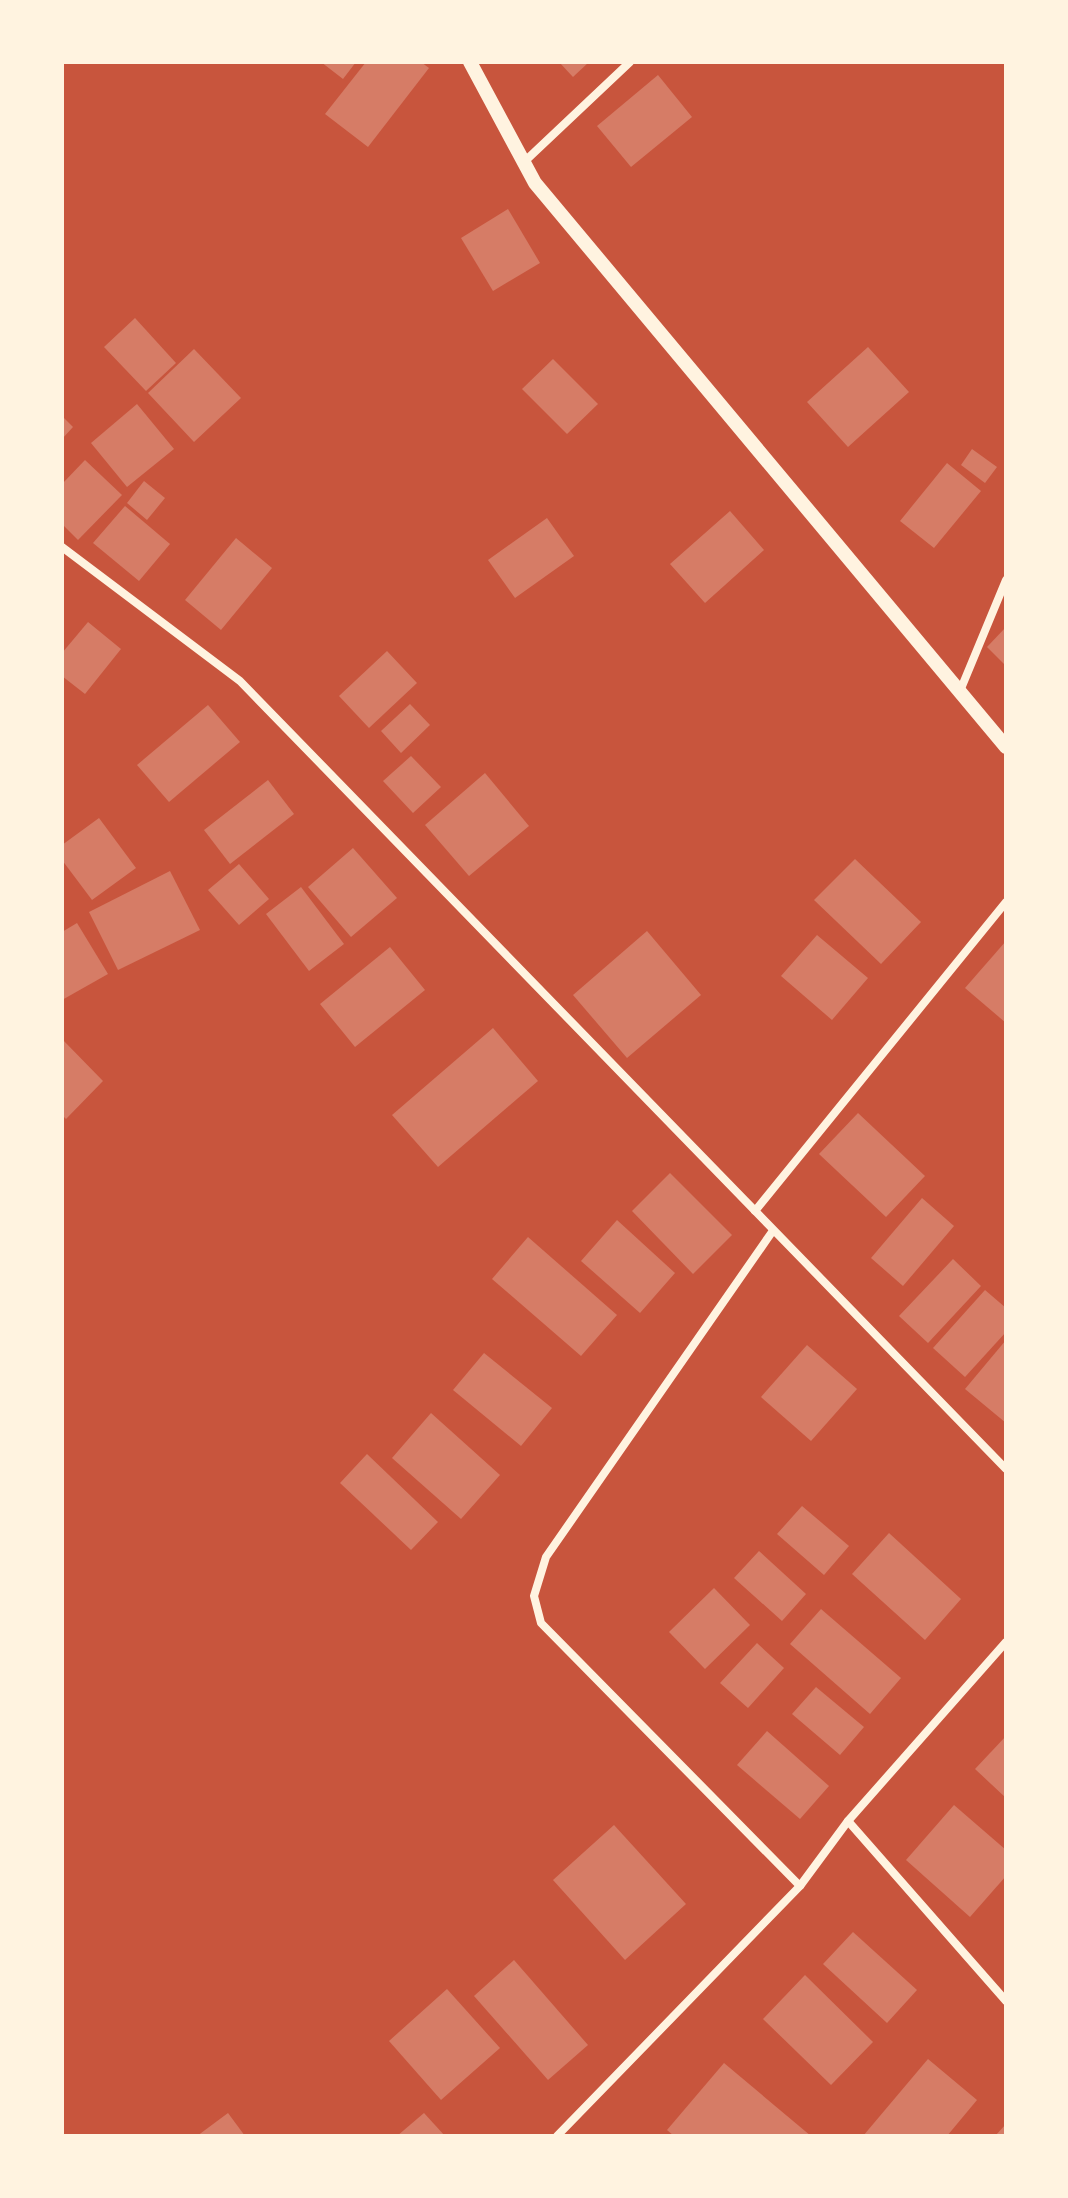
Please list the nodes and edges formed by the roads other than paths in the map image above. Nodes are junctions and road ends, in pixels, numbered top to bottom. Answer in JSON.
{"nodes":[{"id":1,"x":470,"y":62,"type":"edge"},
{"id":2,"x":630,"y":62,"type":"edge"},
{"id":3,"x":523,"y":163,"type":"junction"},
{"id":4,"x":62,"y":547,"type":"edge"},
{"id":5,"x":1006,"y":580,"type":"edge"},
{"id":6,"x":960,"y":691,"type":"junction"},
{"id":7,"x":1006,"y":747,"type":"edge"},
{"id":8,"x":1006,"y":902,"type":"edge"},
{"id":9,"x":755,"y":1211,"type":"junction"},
{"id":10,"x":772,"y":1232,"type":"junction"},
{"id":11,"x":1006,"y":1469,"type":"edge"},
{"id":12,"x":1006,"y":1642,"type":"edge"},
{"id":13,"x":848,"y":1821,"type":"junction"},
{"id":14,"x":800,"y":1886,"type":"junction"},
{"id":15,"x":1006,"y":2001,"type":"edge"},
{"id":16,"x":557,"y":2136,"type":"edge"}],
"edges":[{"from":1,"to":3,"type":"street"},
{"from":2,"to":3,"type":"street"},
{"from":3,"to":6,"type":"street"},
{"from":4,"to":9,"type":"street"},
{"from":5,"to":6,"type":"street"},
{"from":6,"to":7,"type":"street"},
{"from":8,"to":9,"type":"street"},
{"from":9,"to":10,"type":"street"},
{"from":10,"to":11,"type":"street"},
{"from":10,"to":14,"type":"street"},
{"from":12,"to":13,"type":"street"},
{"from":13,"to":14,"type":"street"},
{"from":13,"to":15,"type":"street"},
{"from":14,"to":16,"type":"street"}]}
